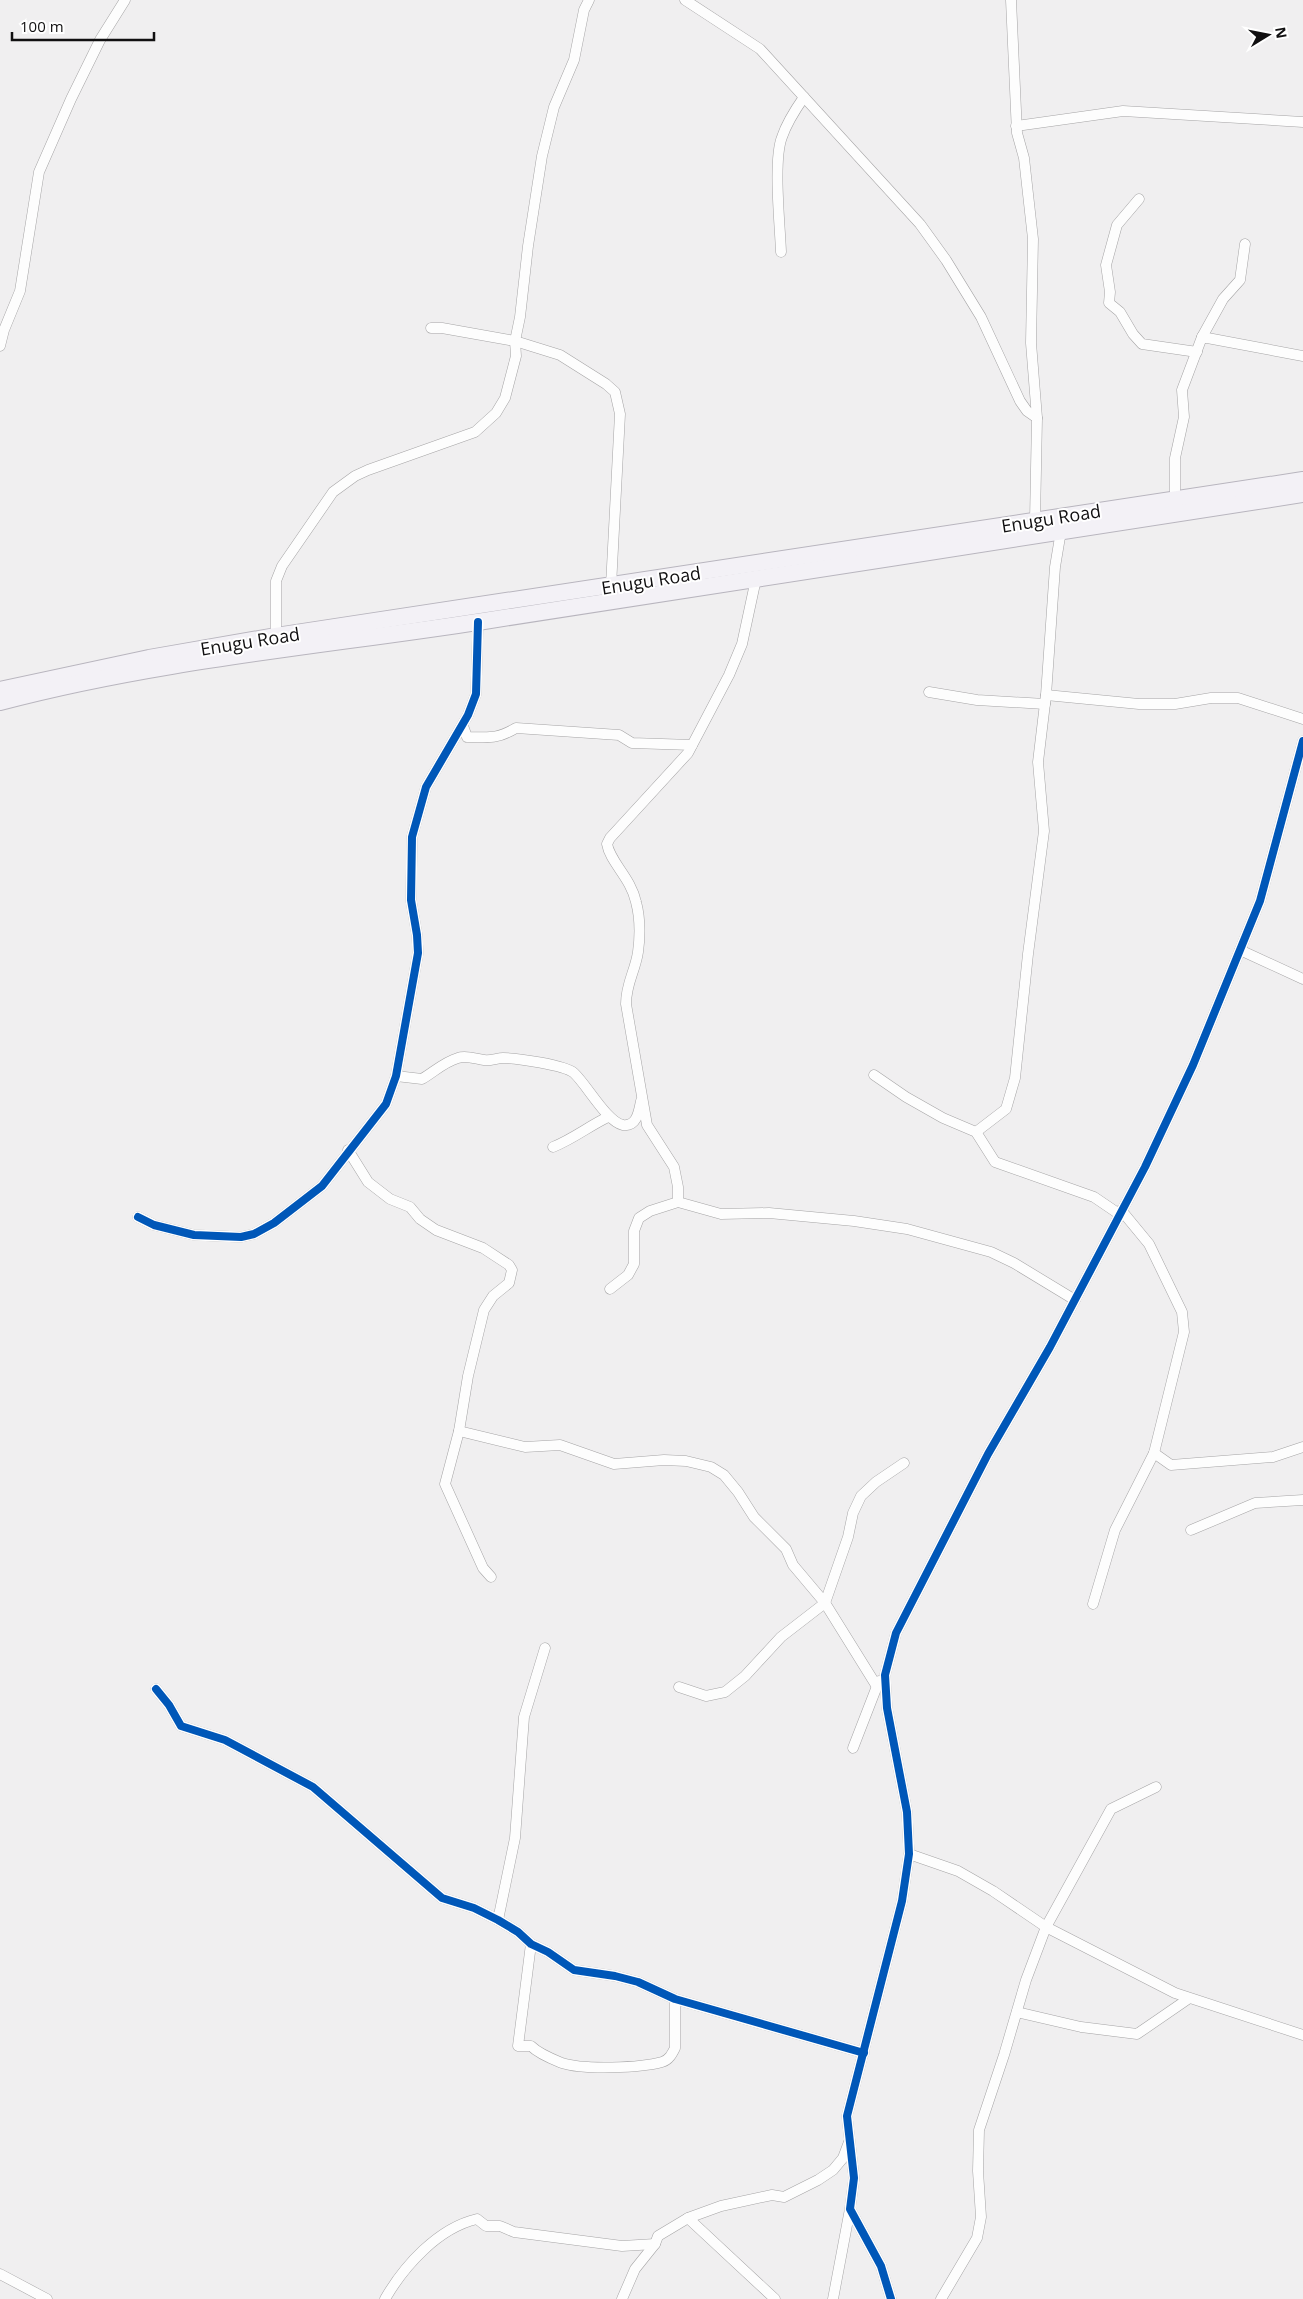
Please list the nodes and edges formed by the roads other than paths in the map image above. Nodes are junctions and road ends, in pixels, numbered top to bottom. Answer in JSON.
{"nodes":[{"id":1,"x":125,"y":0,"type":"edge"},
{"id":2,"x":589,"y":0,"type":"edge"},
{"id":3,"x":685,"y":0,"type":"edge"},
{"id":4,"x":1011,"y":0,"type":"edge"},
{"id":5,"x":804,"y":97,"type":"junction"},
{"id":6,"x":1303,"y":122,"type":"edge"},
{"id":7,"x":1016,"y":126,"type":"junction"},
{"id":8,"x":1139,"y":199,"type":"dead end"},
{"id":9,"x":1245,"y":244,"type":"dead end"},
{"id":10,"x":781,"y":252,"type":"dead end"},
{"id":11,"x":431,"y":328,"type":"dead end"},
{"id":12,"x":1202,"y":337,"type":"junction"},
{"id":13,"x":515,"y":340,"type":"junction"},
{"id":14,"x":0,"y":346,"type":"edge"},
{"id":15,"x":1197,"y":352,"type":"junction"},
{"id":16,"x":1303,"y":356,"type":"edge"},
{"id":17,"x":1038,"y":418,"type":"junction"},
{"id":18,"x":1303,"y":480,"type":"edge"},
{"id":19,"x":1303,"y":494,"type":"edge"},
{"id":20,"x":1174,"y":498,"type":"junction"},
{"id":21,"x":1034,"y":520,"type":"junction"},
{"id":22,"x":1061,"y":531,"type":"junction"},
{"id":23,"x":756,"y":579,"type":"junction"},
{"id":24,"x":611,"y":586,"type":"junction"},
{"id":25,"x":478,"y":622,"type":"junction"},
{"id":26,"x":276,"y":636,"type":"junction"},
{"id":27,"x":0,"y":690,"type":"edge"},
{"id":28,"x":929,"y":692,"type":"dead end"},
{"id":29,"x":1045,"y":699,"type":"junction"},
{"id":30,"x":0,"y":702,"type":"edge"},
{"id":31,"x":1303,"y":719,"type":"edge"},
{"id":32,"x":463,"y":726,"type":"junction"},
{"id":33,"x":1303,"y":740,"type":"edge"},
{"id":34,"x":692,"y":745,"type":"junction"},
{"id":35,"x":1240,"y":950,"type":"junction"},
{"id":36,"x":1303,"y":979,"type":"edge"},
{"id":37,"x":874,"y":1075,"type":"dead end"},
{"id":38,"x":396,"y":1076,"type":"junction"},
{"id":39,"x":642,"y":1097,"type":"junction"},
{"id":40,"x":608,"y":1117,"type":"junction"},
{"id":41,"x":976,"y":1132,"type":"junction"},
{"id":42,"x":553,"y":1146,"type":"dead end"},
{"id":43,"x":348,"y":1150,"type":"junction"},
{"id":44,"x":678,"y":1202,"type":"junction"},
{"id":45,"x":1120,"y":1212,"type":"junction"},
{"id":46,"x":138,"y":1217,"type":"dead end"},
{"id":47,"x":610,"y":1289,"type":"dead end"},
{"id":48,"x":1075,"y":1300,"type":"junction"},
{"id":49,"x":459,"y":1431,"type":"junction"},
{"id":50,"x":1303,"y":1447,"type":"edge"},
{"id":51,"x":1154,"y":1453,"type":"junction"},
{"id":52,"x":904,"y":1463,"type":"dead end"},
{"id":53,"x":1303,"y":1500,"type":"edge"},
{"id":54,"x":1191,"y":1530,"type":"dead end"},
{"id":55,"x":491,"y":1576,"type":"dead end"},
{"id":56,"x":825,"y":1603,"type":"junction"},
{"id":57,"x":1093,"y":1604,"type":"dead end"},
{"id":58,"x":545,"y":1648,"type":"dead end"},
{"id":59,"x":885,"y":1675,"type":"junction"},
{"id":60,"x":876,"y":1685,"type":"junction"},
{"id":61,"x":679,"y":1687,"type":"dead end"},
{"id":62,"x":156,"y":1689,"type":"dead end"},
{"id":63,"x":853,"y":1748,"type":"dead end"},
{"id":64,"x":1156,"y":1787,"type":"dead end"},
{"id":65,"x":909,"y":1854,"type":"junction"},
{"id":66,"x":498,"y":1920,"type":"junction"},
{"id":67,"x":1046,"y":1927,"type":"junction"},
{"id":68,"x":531,"y":1944,"type":"junction"},
{"id":69,"x":1188,"y":1998,"type":"junction"},
{"id":70,"x":675,"y":1999,"type":"junction"},
{"id":71,"x":1017,"y":2012,"type":"junction"},
{"id":72,"x":1303,"y":2035,"type":"edge"},
{"id":73,"x":864,"y":2053,"type":"junction"},
{"id":74,"x":850,"y":2139,"type":"junction"},
{"id":75,"x":850,"y":2209,"type":"junction"},
{"id":76,"x":688,"y":2218,"type":"junction"},
{"id":77,"x":655,"y":2244,"type":"junction"},
{"id":78,"x":0,"y":2274,"type":"edge"},
{"id":79,"x":47,"y":2299,"type":"edge"},
{"id":80,"x":385,"y":2299,"type":"edge"},
{"id":81,"x":622,"y":2299,"type":"edge"},
{"id":82,"x":775,"y":2299,"type":"edge"},
{"id":83,"x":833,"y":2299,"type":"edge"},
{"id":84,"x":891,"y":2299,"type":"edge"},
{"id":85,"x":941,"y":2299,"type":"edge"}],
"edges":[{"from":1,"to":14,"type":"street"},
{"from":2,"to":13,"type":"street"},
{"from":3,"to":5,"type":"street"},
{"from":4,"to":7,"type":"street"},
{"from":5,"to":10,"type":"street"},
{"from":5,"to":17,"type":"street"},
{"from":6,"to":7,"type":"street"},
{"from":7,"to":17,"type":"street"},
{"from":8,"to":15,"type":"street"},
{"from":9,"to":12,"type":"street"},
{"from":11,"to":13,"type":"street"},
{"from":12,"to":15,"type":"street"},
{"from":12,"to":16,"type":"street"},
{"from":13,"to":24,"type":"street"},
{"from":13,"to":26,"type":"street"},
{"from":15,"to":20,"type":"street"},
{"from":17,"to":21,"type":"street"},
{"from":18,"to":20,"type":"main road","name":"Enugu Road"},
{"from":19,"to":22,"type":"main road"},
{"from":20,"to":21,"type":"main road","name":"Enugu Road"},
{"from":21,"to":24,"type":"main road","name":"Enugu Road"},
{"from":22,"to":23,"type":"main road"},
{"from":22,"to":29,"type":"street"},
{"from":23,"to":25,"type":"main road"},
{"from":23,"to":34,"type":"street"},
{"from":24,"to":26,"type":"main road","name":"Enugu Road"},
{"from":25,"to":30,"type":"main road"},
{"from":25,"to":32,"type":"street"},
{"from":26,"to":27,"type":"main road","name":"Enugu Road"},
{"from":28,"to":29,"type":"street"},
{"from":29,"to":31,"type":"street"},
{"from":29,"to":41,"type":"street"},
{"from":32,"to":34,"type":"street"},
{"from":32,"to":38,"type":"street"},
{"from":33,"to":35,"type":"street"},
{"from":34,"to":39,"type":"street"},
{"from":35,"to":36,"type":"street"},
{"from":35,"to":45,"type":"street"},
{"from":37,"to":41,"type":"street"},
{"from":38,"to":40,"type":"street"},
{"from":38,"to":43,"type":"street"},
{"from":39,"to":40,"type":"street"},
{"from":39,"to":44,"type":"street"},
{"from":40,"to":42,"type":"street"},
{"from":41,"to":45,"type":"street"},
{"from":43,"to":46,"type":"street"},
{"from":43,"to":49,"type":"street"},
{"from":44,"to":47,"type":"street"},
{"from":44,"to":48,"type":"street"},
{"from":45,"to":48,"type":"street"},
{"from":45,"to":51,"type":"street"},
{"from":48,"to":59,"type":"street"},
{"from":49,"to":55,"type":"street"},
{"from":49,"to":56,"type":"street"},
{"from":50,"to":51,"type":"street"},
{"from":51,"to":57,"type":"street"},
{"from":52,"to":56,"type":"street"},
{"from":53,"to":54,"type":"street"},
{"from":56,"to":60,"type":"street"},
{"from":56,"to":61,"type":"street"},
{"from":58,"to":66,"type":"street"},
{"from":59,"to":60,"type":"street"},
{"from":59,"to":65,"type":"street"},
{"from":60,"to":63,"type":"street"},
{"from":62,"to":66,"type":"street"},
{"from":64,"to":67,"type":"street"},
{"from":65,"to":67,"type":"street"},
{"from":65,"to":73,"type":"street"},
{"from":66,"to":68,"type":"street"},
{"from":67,"to":69,"type":"street"},
{"from":67,"to":71,"type":"street"},
{"from":68,"to":70,"type":"street"},
{"from":68,"to":70,"type":"street"},
{"from":69,"to":71,"type":"street"},
{"from":69,"to":72,"type":"street"},
{"from":70,"to":73,"type":"street"},
{"from":71,"to":85,"type":"street"},
{"from":73,"to":74,"type":"street"},
{"from":74,"to":75,"type":"street"},
{"from":74,"to":76,"type":"street"},
{"from":75,"to":83,"type":"street"},
{"from":75,"to":84,"type":"street"},
{"from":76,"to":77,"type":"street"},
{"from":76,"to":82,"type":"street"},
{"from":77,"to":80,"type":"street"},
{"from":77,"to":81,"type":"street"},
{"from":78,"to":79,"type":"street"}]}
